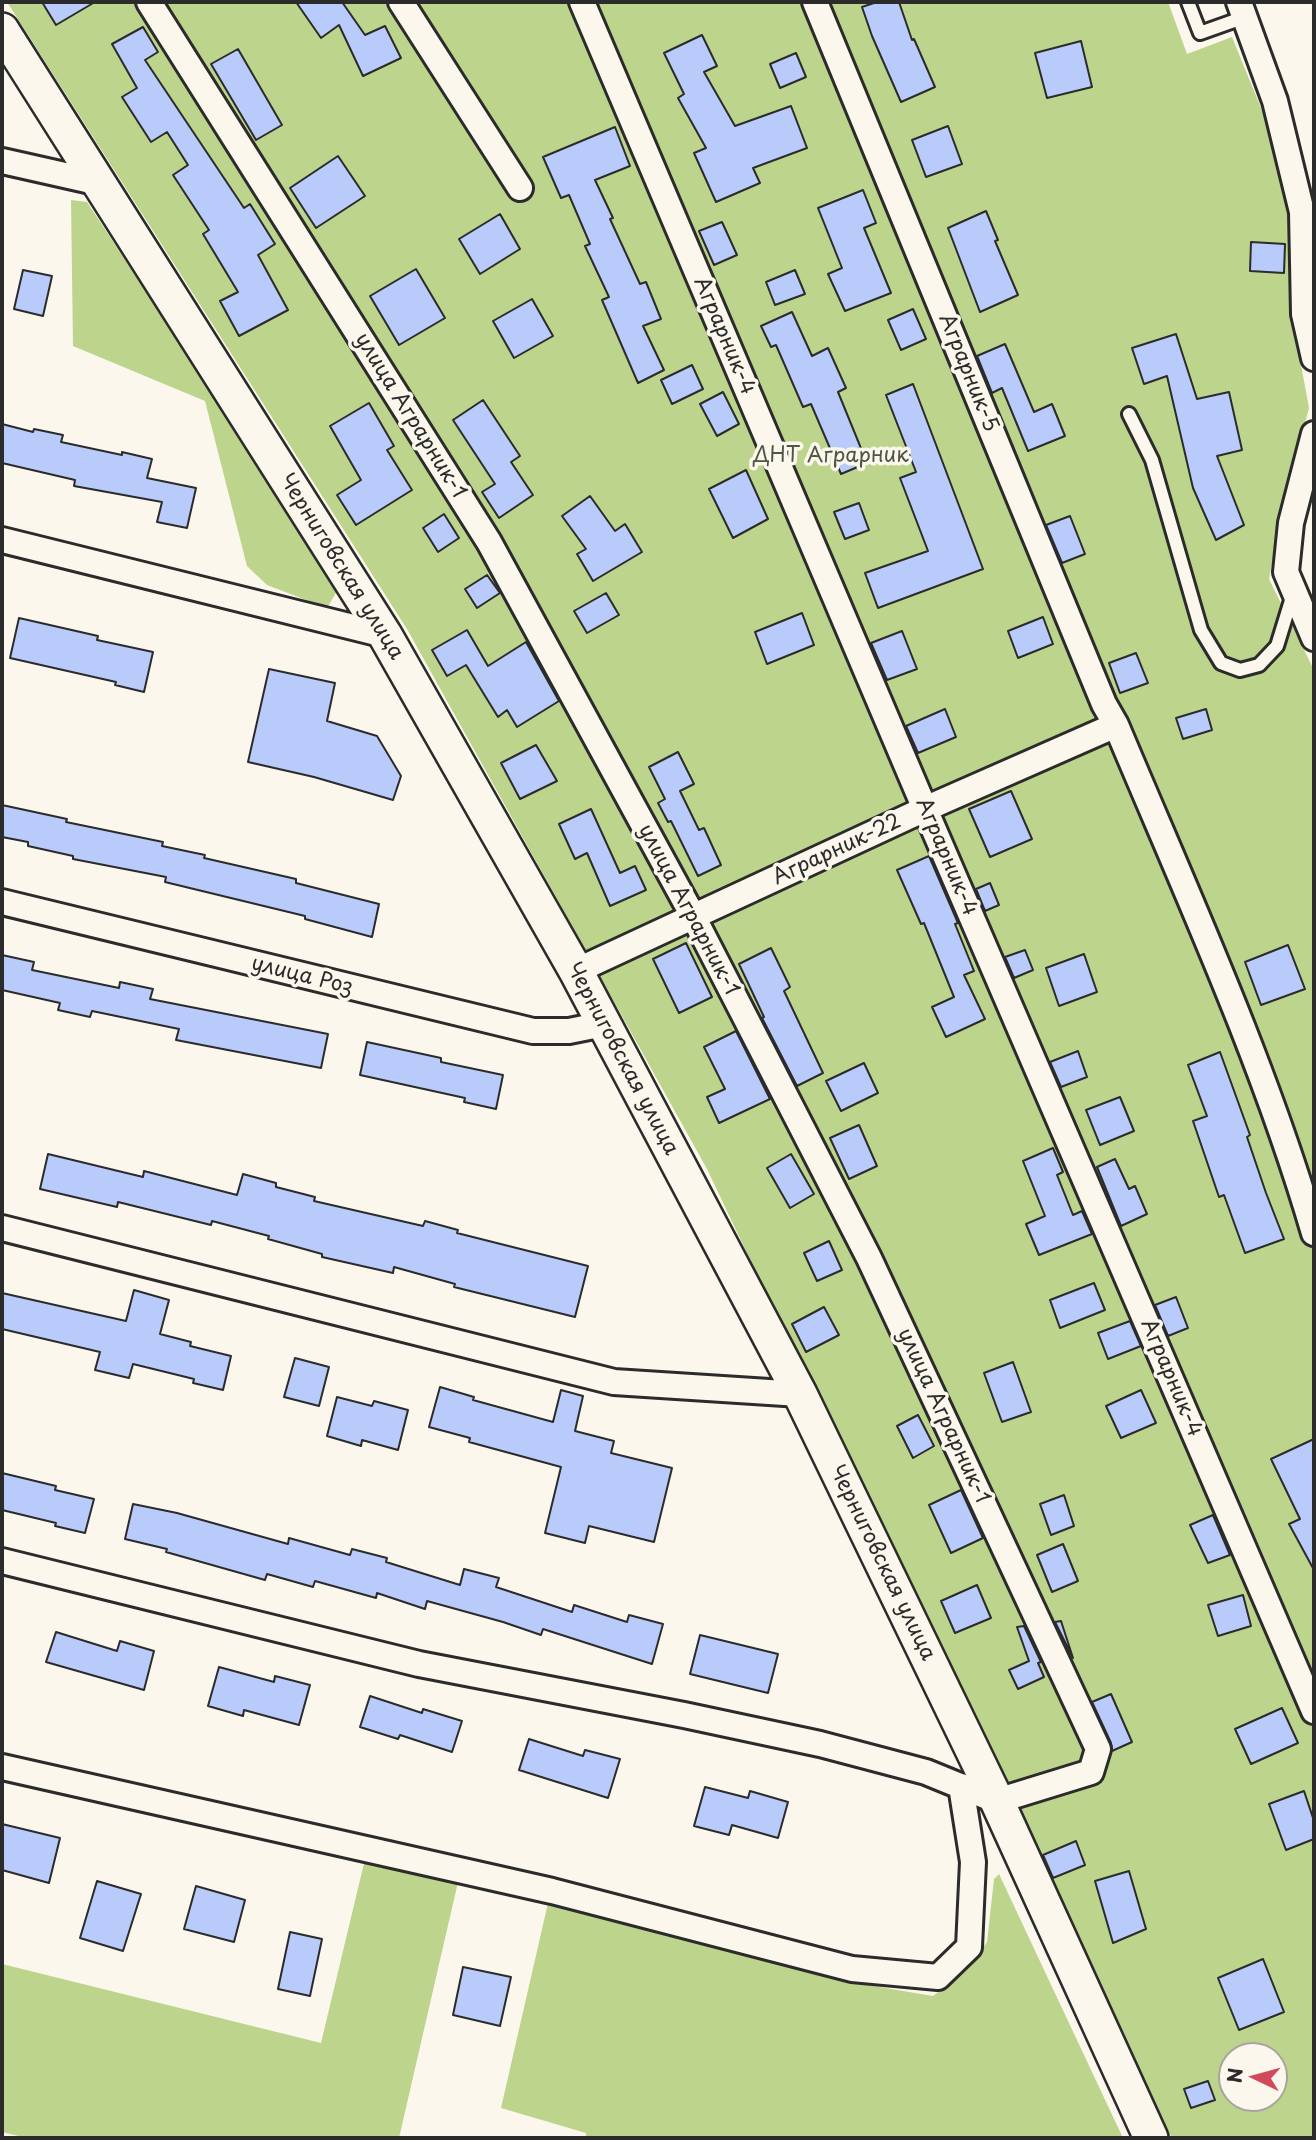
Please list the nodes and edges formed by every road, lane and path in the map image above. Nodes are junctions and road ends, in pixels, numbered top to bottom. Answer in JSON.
{"nodes":[{"id":1,"x":149,"y":2,"type":"edge"},
{"id":2,"x":401,"y":2,"type":"edge"},
{"id":3,"x":582,"y":2,"type":"edge"},
{"id":4,"x":815,"y":2,"type":"edge"},
{"id":5,"x":1188,"y":2,"type":"edge"},
{"id":6,"x":1242,"y":9,"type":"edge"},
{"id":7,"x":2,"y":30,"type":"edge"},
{"id":8,"x":2,"y":161,"type":"edge"},
{"id":9,"x":100,"y":183,"type":"junction"},
{"id":10,"x":520,"y":188,"type":"dead end"},
{"id":11,"x":1314,"y":358,"type":"edge"},
{"id":12,"x":1129,"y":415,"type":"dead end"},
{"id":13,"x":1314,"y":434,"type":"edge"},
{"id":14,"x":2,"y":540,"type":"edge"},
{"id":15,"x":1294,"y":590,"type":"junction"},
{"id":16,"x":385,"y":635,"type":"junction"},
{"id":17,"x":1314,"y":638,"type":"edge"},
{"id":18,"x":1108,"y":729,"type":"junction"},
{"id":19,"x":925,"y":809,"type":"junction"},
{"id":20,"x":2,"y":902,"type":"edge"},
{"id":21,"x":693,"y":916,"type":"junction"},
{"id":22,"x":576,"y":971,"type":"junction"},
{"id":23,"x":604,"y":1024,"type":"junction"},
{"id":24,"x":2,"y":1228,"type":"edge"},
{"id":25,"x":1314,"y":1233,"type":"edge"},
{"id":26,"x":800,"y":1394,"type":"junction"},
{"id":27,"x":2,"y":1561,"type":"edge"},
{"id":28,"x":1314,"y":1711,"type":"edge"},
{"id":29,"x":2,"y":1767,"type":"edge"},
{"id":30,"x":961,"y":1786,"type":"junction"},
{"id":31,"x":997,"y":1801,"type":"junction"},
{"id":32,"x":1151,"y":2138,"type":"edge"}],
"edges":[{"from":1,"to":21,"type":"street","name":"улица Аграрник-1"},
{"from":2,"to":10,"type":"street"},
{"from":3,"to":19,"type":"street","name":"Аграрник-4"},
{"from":4,"to":18,"type":"street","name":"Аграрник-5"},
{"from":5,"to":6,"type":"lane"},
{"from":6,"to":11,"type":"street"},
{"from":7,"to":9,"type":"street","name":"Черниговская улица"},
{"from":8,"to":9,"type":"street"},
{"from":9,"to":16,"type":"street","name":"Черниговская улица"},
{"from":12,"to":15,"type":"lane"},
{"from":13,"to":15,"type":"street"},
{"from":14,"to":16,"type":"street"},
{"from":15,"to":17,"type":"street"},
{"from":16,"to":22,"type":"street","name":"Черниговская улица"},
{"from":18,"to":19,"type":"street","name":"Аграрник-22"},
{"from":18,"to":25,"type":"street","name":"Аграрник-5"},
{"from":19,"to":21,"type":"street","name":"Аграрник-22"},
{"from":19,"to":28,"type":"street","name":"Аграрник-4"},
{"from":20,"to":23,"type":"street","name":"улица Роз"},
{"from":21,"to":22,"type":"street","name":"Аграрник-22"},
{"from":21,"to":31,"type":"street","name":"улица Аграрник-1"},
{"from":22,"to":23,"type":"street","name":"Черниговская улица"},
{"from":23,"to":26,"type":"street","name":"Черниговская улица"},
{"from":24,"to":26,"type":"street"},
{"from":26,"to":31,"type":"street","name":"Черниговская улица"},
{"from":27,"to":30,"type":"street"},
{"from":29,"to":30,"type":"street"},
{"from":30,"to":31,"type":"street"},
{"from":31,"to":32,"type":"street","name":"Черниговская улица"}]}
